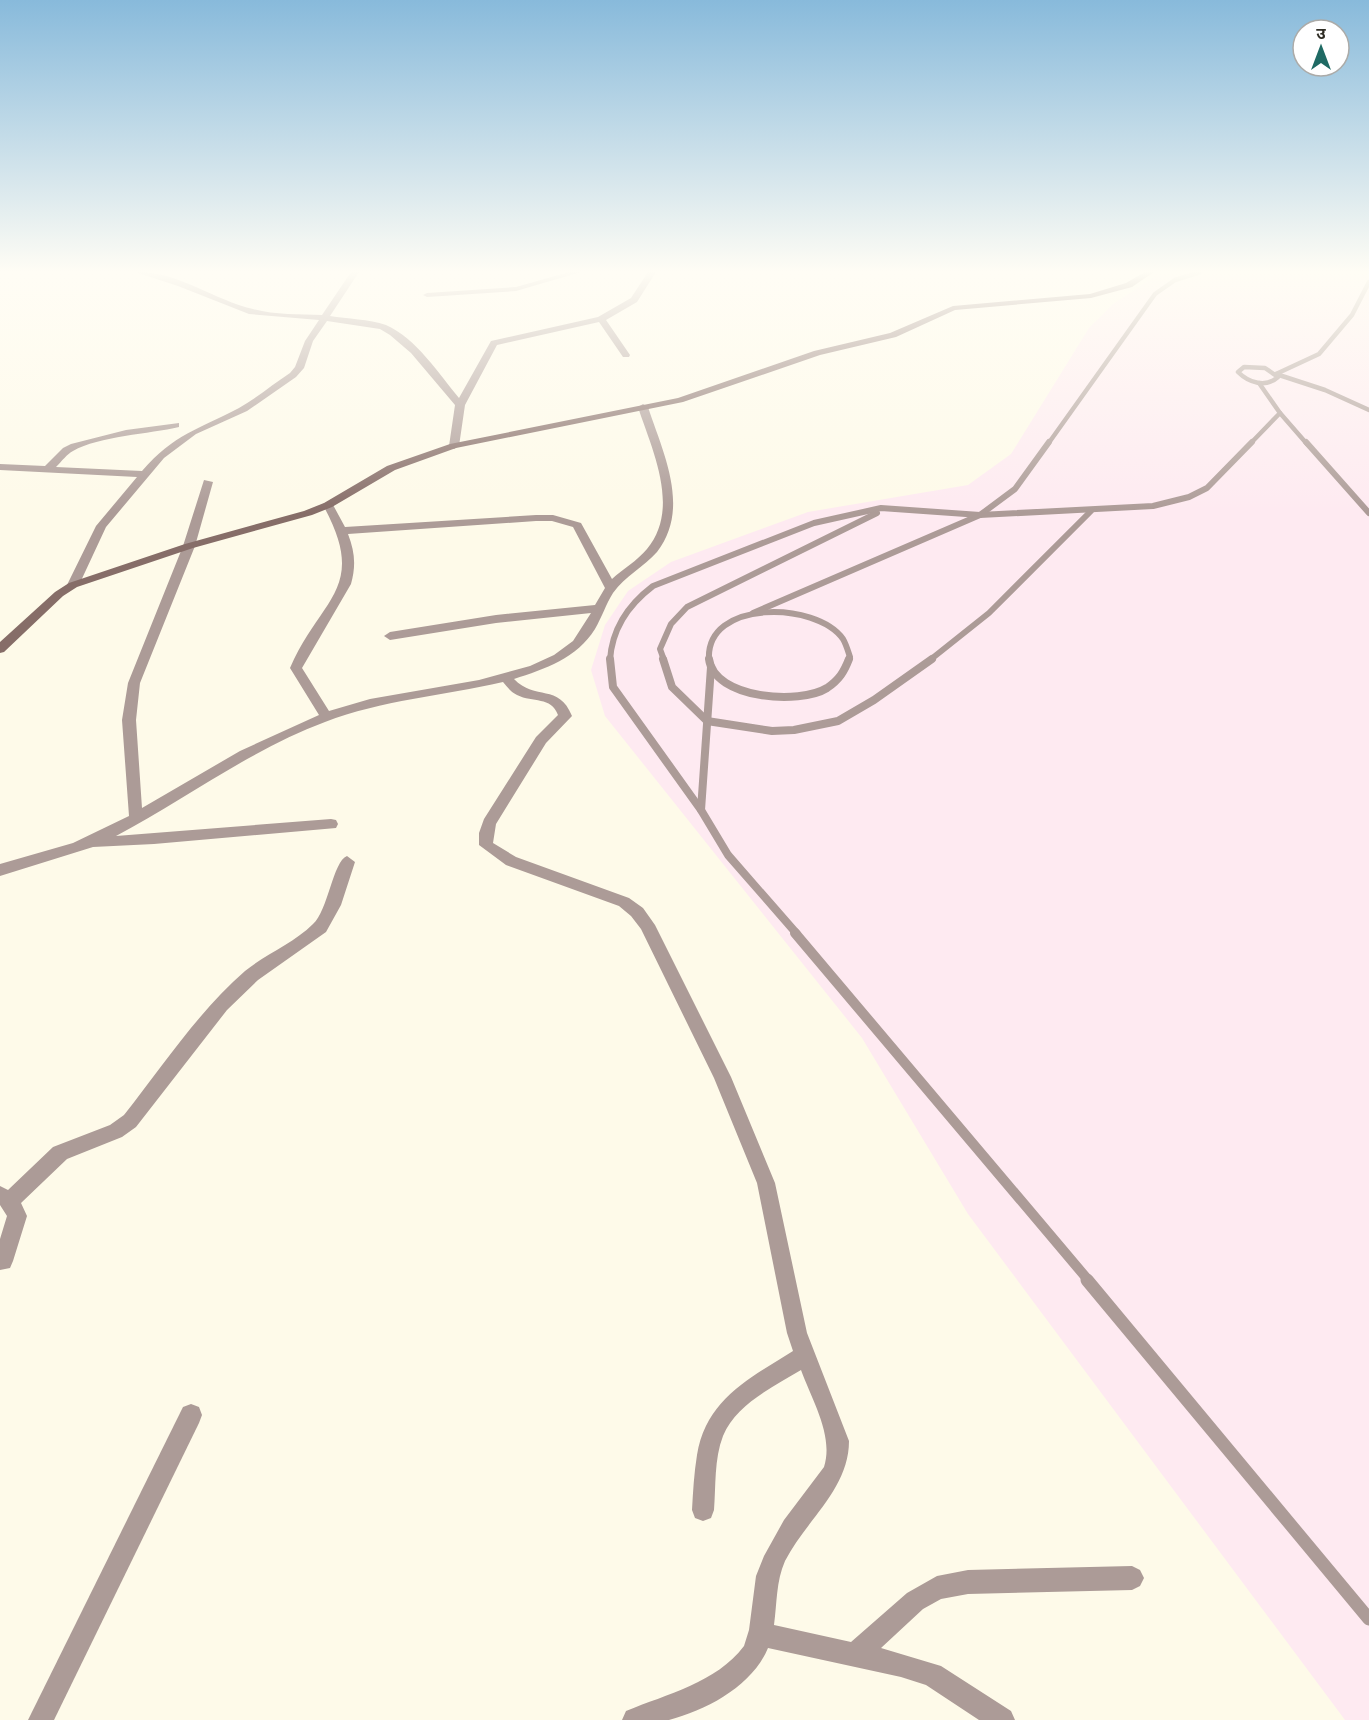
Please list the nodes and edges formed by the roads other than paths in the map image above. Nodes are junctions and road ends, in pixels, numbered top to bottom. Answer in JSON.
{"nodes":[{"id":1,"x":305,"y":352,"type":"edge"},
{"id":2,"x":412,"y":352,"type":"edge"},
{"id":3,"x":489,"y":352,"type":"edge"},
{"id":4,"x":624,"y":352,"type":"edge"},
{"id":5,"x":820,"y":352,"type":"edge"},
{"id":6,"x":1113,"y":352,"type":"edge"},
{"id":7,"x":1320,"y":352,"type":"edge"},
{"id":8,"x":626,"y":355,"type":"dead end"},
{"id":9,"x":1276,"y":374,"type":"junction"},
{"id":10,"x":1259,"y":383,"type":"junction"},
{"id":11,"x":460,"y":405,"type":"junction"},
{"id":12,"x":643,"y":408,"type":"junction"},
{"id":13,"x":1369,"y":410,"type":"edge"},
{"id":14,"x":1280,"y":413,"type":"junction"},
{"id":15,"x":176,"y":425,"type":"dead end"},
{"id":16,"x":454,"y":446,"type":"junction"},
{"id":17,"x":0,"y":467,"type":"edge"},
{"id":18,"x":48,"y":469,"type":"junction"},
{"id":19,"x":144,"y":474,"type":"junction"},
{"id":20,"x":208,"y":482,"type":"dead end"},
{"id":21,"x":328,"y":505,"type":"junction"},
{"id":22,"x":885,"y":509,"type":"junction"},
{"id":23,"x":1091,"y":511,"type":"junction"},
{"id":24,"x":1369,"y":513,"type":"edge"},
{"id":25,"x":980,"y":515,"type":"junction"},
{"id":26,"x":342,"y":531,"type":"junction"},
{"id":27,"x":189,"y":546,"type":"junction"},
{"id":28,"x":73,"y":585,"type":"junction"},
{"id":29,"x":611,"y":588,"type":"junction"},
{"id":30,"x":600,"y":608,"type":"junction"},
{"id":31,"x":753,"y":613,"type":"junction"},
{"id":32,"x":390,"y":636,"type":"dead end"},
{"id":33,"x":0,"y":649,"type":"edge"},
{"id":34,"x":711,"y":667,"type":"junction"},
{"id":35,"x":505,"y":677,"type":"junction"},
{"id":36,"x":326,"y":716,"type":"junction"},
{"id":37,"x":707,"y":721,"type":"junction"},
{"id":38,"x":701,"y":810,"type":"junction"},
{"id":39,"x":136,"y":818,"type":"junction"},
{"id":40,"x":331,"y":824,"type":"dead end"},
{"id":41,"x":86,"y":843,"type":"junction"},
{"id":42,"x":347,"y":862,"type":"dead end"},
{"id":43,"x":0,"y":870,"type":"edge"},
{"id":44,"x":5,"y":1198,"type":"edge"},
{"id":45,"x":3,"y":1261,"type":"dead end"},
{"id":46,"x":806,"y":1355,"type":"junction"},
{"id":47,"x":191,"y":1415,"type":"dead end"},
{"id":48,"x":703,"y":1510,"type":"dead end"},
{"id":49,"x":1132,"y":1578,"type":"dead end"},
{"id":50,"x":1369,"y":1619,"type":"edge"},
{"id":51,"x":760,"y":1634,"type":"junction"},
{"id":52,"x":855,"y":1655,"type":"junction"},
{"id":53,"x":40,"y":1720,"type":"edge"},
{"id":54,"x":635,"y":1720,"type":"edge"},
{"id":55,"x":1002,"y":1720,"type":"edge"}],
"edges":[{"from":1,"to":19,"type":"street"},
{"from":2,"to":11,"type":"street"},
{"from":3,"to":11,"type":"street"},
{"from":4,"to":8,"type":"street"},
{"from":5,"to":12,"type":"street"},
{"from":6,"to":25,"type":"lane"},
{"from":7,"to":9,"type":"lane"},
{"from":9,"to":10,"type":"lane"},
{"from":9,"to":10,"type":"lane"},
{"from":9,"to":13,"type":"lane"},
{"from":10,"to":14,"type":"lane"},
{"from":11,"to":16,"type":"street"},
{"from":12,"to":16,"type":"street"},
{"from":12,"to":29,"type":"street"},
{"from":14,"to":23,"type":"lane"},
{"from":14,"to":24,"type":"lane"},
{"from":15,"to":18,"type":"street"},
{"from":16,"to":21,"type":"street"},
{"from":17,"to":18,"type":"street"},
{"from":18,"to":19,"type":"street"},
{"from":19,"to":28,"type":"street"},
{"from":20,"to":27,"type":"street"},
{"from":21,"to":26,"type":"street"},
{"from":21,"to":27,"type":"street"},
{"from":22,"to":25,"type":"lane"},
{"from":22,"to":37,"type":"lane"},
{"from":22,"to":38,"type":"lane"},
{"from":23,"to":25,"type":"lane"},
{"from":23,"to":37,"type":"lane"},
{"from":25,"to":31,"type":"lane"},
{"from":26,"to":29,"type":"street"},
{"from":26,"to":36,"type":"street"},
{"from":27,"to":28,"type":"street"},
{"from":27,"to":39,"type":"street"},
{"from":28,"to":33,"type":"street"},
{"from":29,"to":30,"type":"street"},
{"from":30,"to":32,"type":"street"},
{"from":30,"to":35,"type":"street"},
{"from":31,"to":34,"type":"lane"},
{"from":31,"to":34,"type":"lane"},
{"from":34,"to":37,"type":"lane"},
{"from":35,"to":36,"type":"street"},
{"from":35,"to":46,"type":"street"},
{"from":36,"to":39,"type":"street"},
{"from":37,"to":38,"type":"lane"},
{"from":38,"to":50,"type":"lane"},
{"from":39,"to":41,"type":"street"},
{"from":40,"to":41,"type":"street"},
{"from":41,"to":43,"type":"street"},
{"from":42,"to":44,"type":"street"},
{"from":44,"to":45,"type":"street"},
{"from":46,"to":48,"type":"street"},
{"from":46,"to":51,"type":"street"},
{"from":47,"to":53,"type":"street"},
{"from":49,"to":52,"type":"street"},
{"from":51,"to":52,"type":"street"},
{"from":51,"to":54,"type":"street"},
{"from":52,"to":55,"type":"street"}]}
